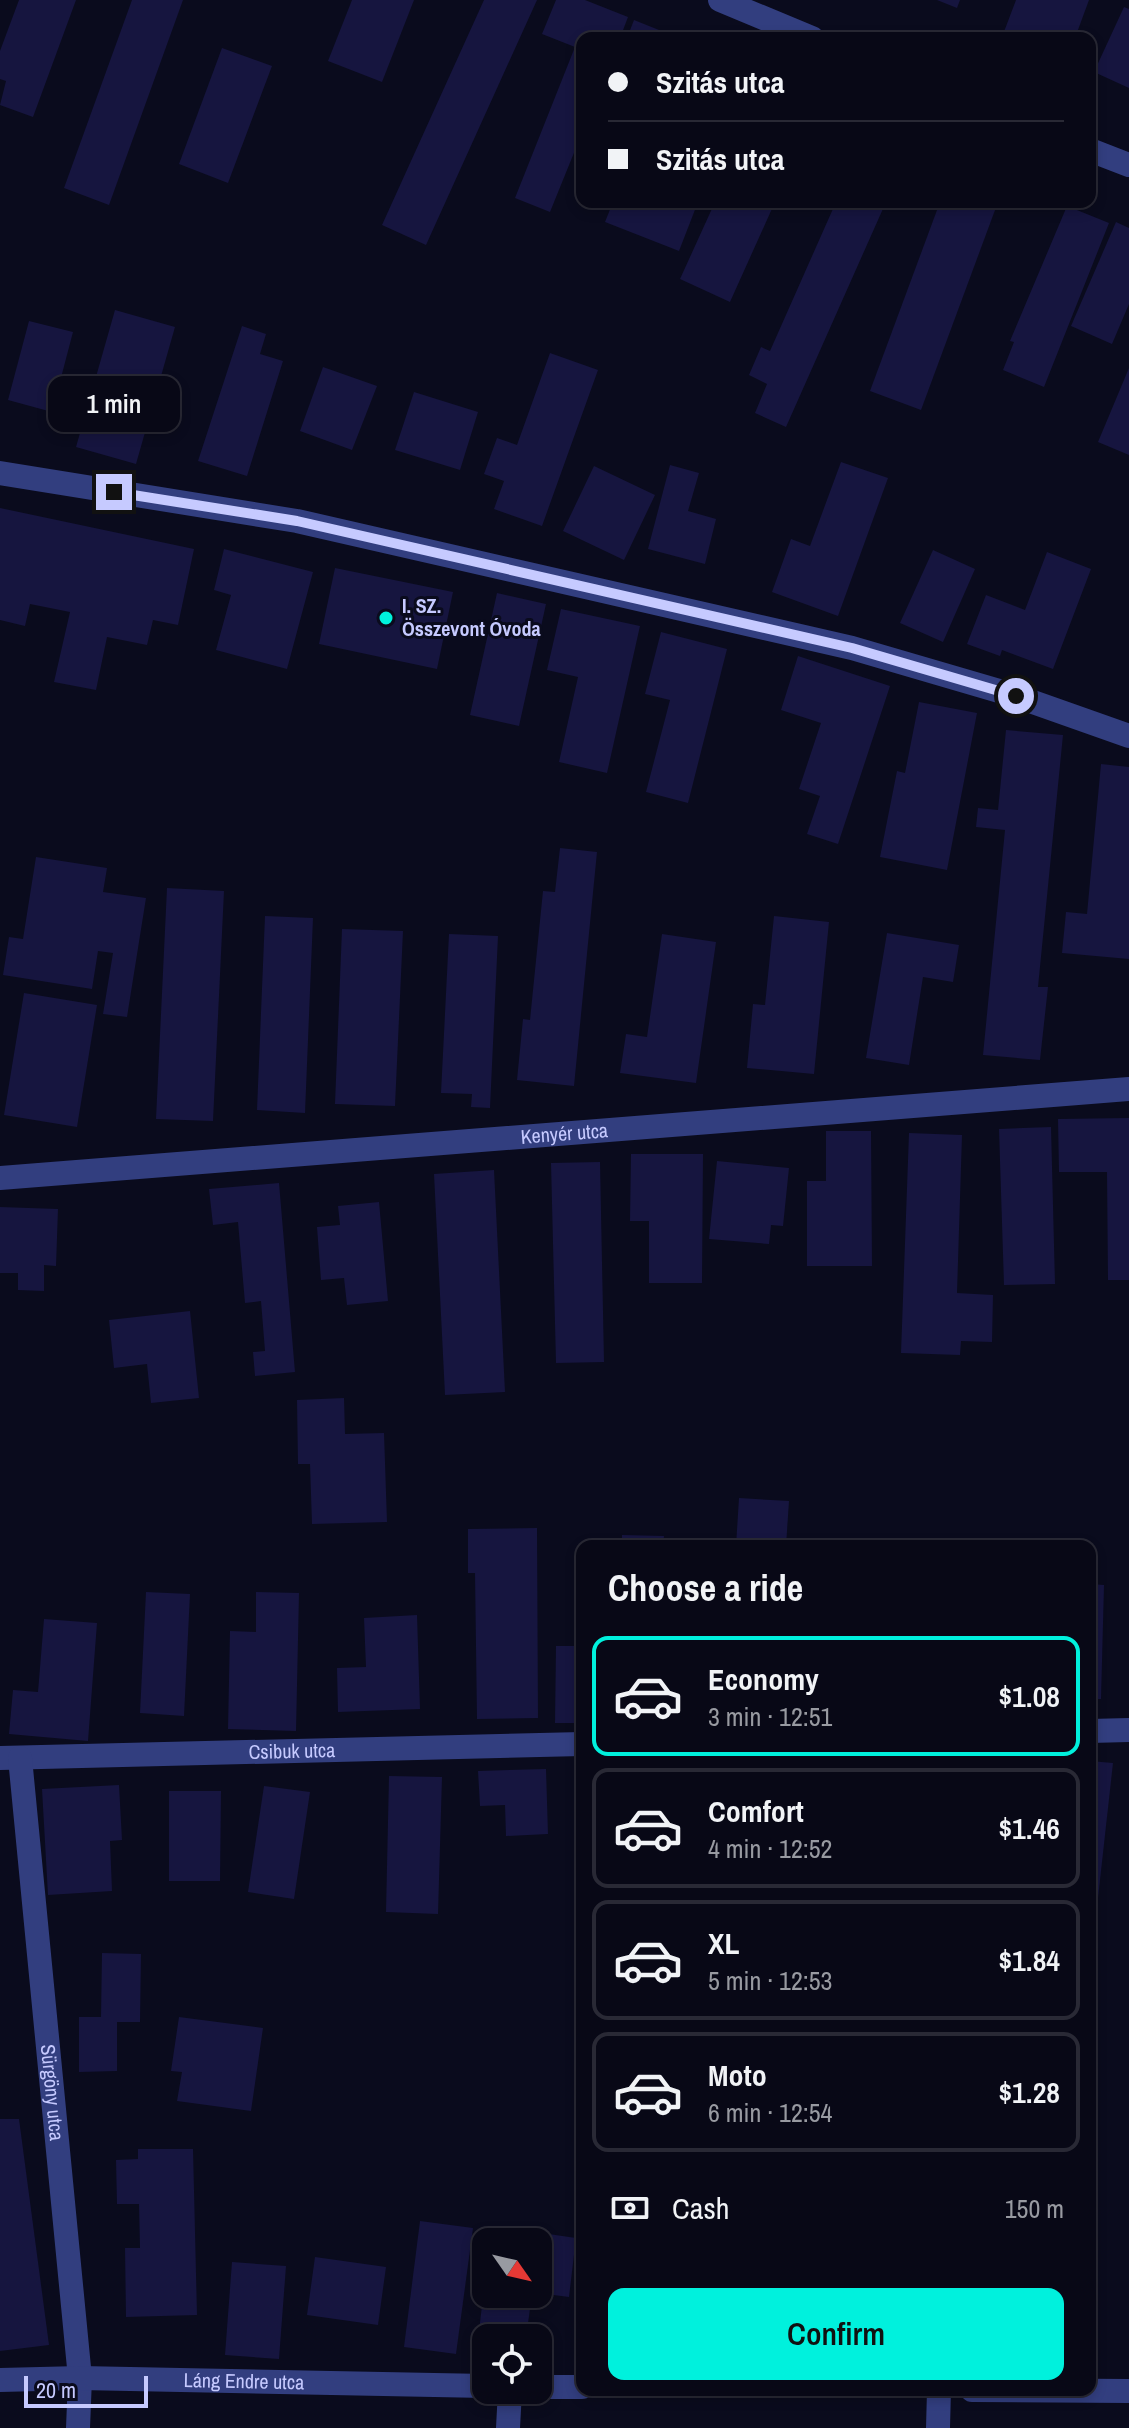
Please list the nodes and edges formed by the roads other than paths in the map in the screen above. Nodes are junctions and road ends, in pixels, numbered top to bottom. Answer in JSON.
{"nodes":[{"id":1,"x":720,"y":0,"type":"edge"},
{"id":2,"x":797,"y":32,"type":"edge"},
{"id":3,"x":1096,"y":152,"type":"edge"},
{"id":4,"x":1129,"y":165,"type":"edge"},
{"id":5,"x":0,"y":473,"type":"edge"},
{"id":6,"x":1129,"y":736,"type":"edge"},
{"id":7,"x":1129,"y":1089,"type":"edge"},
{"id":8,"x":0,"y":1178,"type":"edge"},
{"id":9,"x":1129,"y":1730,"type":"edge"},
{"id":10,"x":1096,"y":1731,"type":"edge"},
{"id":11,"x":576,"y":1744,"type":"edge"},
{"id":12,"x":10,"y":1758,"type":"edge"},
{"id":13,"x":80,"y":2378,"type":"junction"},
{"id":14,"x":0,"y":2380,"type":"edge"},
{"id":15,"x":472,"y":2386,"type":"edge"},
{"id":16,"x":552,"y":2387,"type":"edge"},
{"id":17,"x":576,"y":2387,"type":"edge"},
{"id":18,"x":1096,"y":2391,"type":"edge"},
{"id":19,"x":1129,"y":2391,"type":"edge"},
{"id":20,"x":939,"y":2396,"type":"edge"},
{"id":21,"x":509,"y":2404,"type":"edge"},
{"id":22,"x":78,"y":2428,"type":"edge"},
{"id":23,"x":508,"y":2428,"type":"edge"},
{"id":24,"x":938,"y":2428,"type":"edge"}],
"edges":[{"from":1,"to":2,"type":"street"},
{"from":3,"to":4,"type":"street"},
{"from":5,"to":6,"type":"street"},
{"from":7,"to":8,"type":"street","name":"Kenyér utca"},
{"from":9,"to":10,"type":"street"},
{"from":11,"to":12,"type":"street","name":"Csibuk utca"},
{"from":12,"to":13,"type":"street","name":"Sürgöny utca"},
{"from":13,"to":14,"type":"street","name":"Láng Endre utca"},
{"from":13,"to":15,"type":"street","name":"Láng Endre utca"},
{"from":13,"to":22,"type":"street","name":"Sürgöny utca"},
{"from":16,"to":17,"type":"street"},
{"from":18,"to":19,"type":"street"},
{"from":20,"to":24,"type":"street"},
{"from":21,"to":23,"type":"street"}]}
